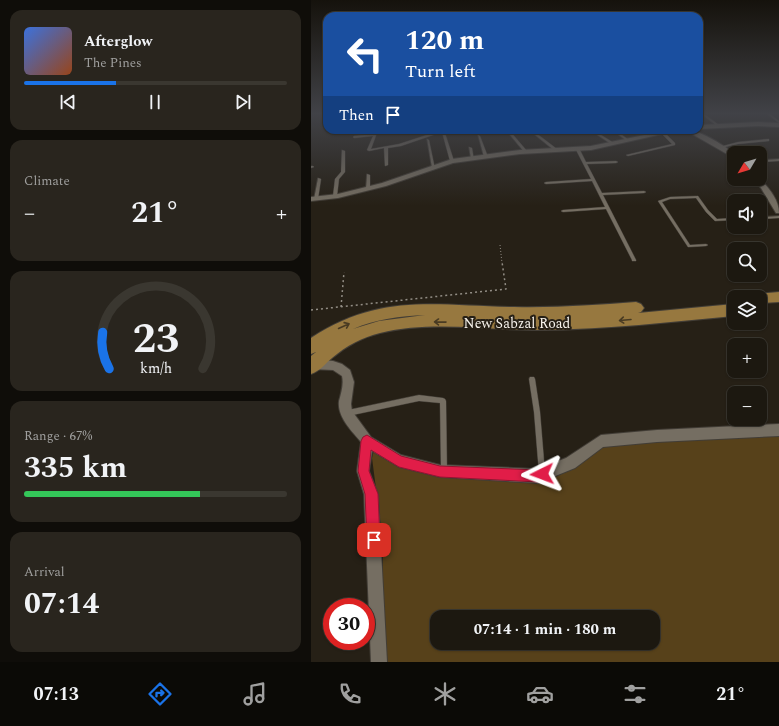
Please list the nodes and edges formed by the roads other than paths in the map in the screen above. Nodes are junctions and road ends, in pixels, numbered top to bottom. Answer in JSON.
{"nodes":[{"id":1,"x":371,"y":144,"type":"edge"},
{"id":2,"x":403,"y":144,"type":"edge"},
{"id":3,"x":429,"y":144,"type":"edge"},
{"id":4,"x":447,"y":144,"type":"edge"},
{"id":5,"x":482,"y":144,"type":"edge"},
{"id":6,"x":518,"y":144,"type":"edge"},
{"id":7,"x":549,"y":144,"type":"edge"},
{"id":8,"x":606,"y":144,"type":"edge"},
{"id":9,"x":674,"y":144,"type":"edge"},
{"id":10,"x":715,"y":144,"type":"edge"},
{"id":11,"x":732,"y":144,"type":"edge"},
{"id":12,"x":386,"y":147,"type":"junction"},
{"id":13,"x":721,"y":147,"type":"junction"},
{"id":14,"x":469,"y":148,"type":"dead end"},
{"id":15,"x":577,"y":148,"type":"junction"},
{"id":16,"x":557,"y":150,"type":"junction"},
{"id":17,"x":343,"y":151,"type":"dead end"},
{"id":18,"x":727,"y":151,"type":"edge"},
{"id":19,"x":525,"y":152,"type":"junction"},
{"id":20,"x":628,"y":155,"type":"dead end"},
{"id":21,"x":486,"y":157,"type":"junction"},
{"id":22,"x":473,"y":159,"type":"junction"},
{"id":23,"x":779,"y":160,"type":"edge"},
{"id":24,"x":452,"y":161,"type":"junction"},
{"id":25,"x":767,"y":161,"type":"edge"},
{"id":26,"x":616,"y":162,"type":"dead end"},
{"id":27,"x":584,"y":163,"type":"junction"},
{"id":28,"x":386,"y":165,"type":"dead end"},
{"id":29,"x":434,"y":168,"type":"junction"},
{"id":30,"x":368,"y":175,"type":"dead end"},
{"id":31,"x":319,"y":179,"type":"dead end"},
{"id":32,"x":593,"y":180,"type":"junction"},
{"id":33,"x":546,"y":183,"type":"dead end"},
{"id":34,"x":763,"y":186,"type":"edge"},
{"id":35,"x":368,"y":188,"type":"junction"},
{"id":36,"x":644,"y":192,"type":"dead end"},
{"id":37,"x":600,"y":194,"type":"junction"},
{"id":38,"x":335,"y":196,"type":"junction"},
{"id":39,"x":314,"y":199,"type":"edge"},
{"id":40,"x":607,"y":208,"type":"junction"},
{"id":41,"x":563,"y":211,"type":"dead end"},
{"id":42,"x":779,"y":211,"type":"edge"},
{"id":43,"x":779,"y":217,"type":"edge"},
{"id":44,"x":767,"y":218,"type":"edge"},
{"id":45,"x":727,"y":219,"type":"edge"},
{"id":46,"x":706,"y":245,"type":"dead end"},
{"id":47,"x":634,"y":260,"type":"dead end"},
{"id":48,"x":779,"y":297,"type":"edge"},
{"id":49,"x":767,"y":298,"type":"edge"},
{"id":50,"x":727,"y":301,"type":"edge"},
{"id":51,"x":779,"y":306,"type":"edge"},
{"id":52,"x":767,"y":307,"type":"edge"},
{"id":53,"x":727,"y":311,"type":"edge"},
{"id":54,"x":311,"y":347,"type":"edge"},
{"id":55,"x":312,"y":365,"type":"edge"},
{"id":56,"x":532,"y":379,"type":"dead end"},
{"id":57,"x":348,"y":414,"type":"junction"},
{"id":58,"x":779,"y":430,"type":"edge"},
{"id":59,"x":367,"y":441,"type":"junction"},
{"id":60,"x":444,"y":472,"type":"junction"},
{"id":61,"x":542,"y":474,"type":"junction"},
{"id":62,"x":379,"y":662,"type":"edge"}],
"edges":[{"from":1,"to":12,"type":"lane"},
{"from":2,"to":12,"type":"lane"},
{"from":3,"to":29,"type":"lane"},
{"from":4,"to":24,"type":"lane"},
{"from":5,"to":21,"type":"lane"},
{"from":6,"to":19,"type":"lane"},
{"from":7,"to":16,"type":"lane"},
{"from":8,"to":15,"type":"street"},
{"from":9,"to":20,"type":"lane"},
{"from":10,"to":13,"type":"street"},
{"from":11,"to":13,"type":"lane"},
{"from":12,"to":28,"type":"lane"},
{"from":13,"to":18,"type":"street"},
{"from":14,"to":22,"type":"lane"},
{"from":15,"to":16,"type":"street"},
{"from":15,"to":27,"type":"lane"},
{"from":16,"to":19,"type":"street"},
{"from":17,"to":38,"type":"lane"},
{"from":19,"to":21,"type":"street"},
{"from":21,"to":22,"type":"street"},
{"from":22,"to":24,"type":"street"},
{"from":23,"to":25,"type":"lane"},
{"from":24,"to":29,"type":"street"},
{"from":26,"to":27,"type":"lane"},
{"from":27,"to":32,"type":"lane"},
{"from":29,"to":35,"type":"street"},
{"from":30,"to":35,"type":"lane"},
{"from":31,"to":39,"type":"lane"},
{"from":32,"to":33,"type":"lane"},
{"from":32,"to":37,"type":"lane"},
{"from":34,"to":42,"type":"street"},
{"from":35,"to":38,"type":"street"},
{"from":36,"to":37,"type":"lane"},
{"from":37,"to":40,"type":"lane"},
{"from":38,"to":39,"type":"street"},
{"from":40,"to":41,"type":"lane"},
{"from":40,"to":47,"type":"lane"},
{"from":43,"to":44,"type":"lane"},
{"from":45,"to":46,"type":"lane"},
{"from":48,"to":49,"type":"main road"},
{"from":54,"to":50,"type":"main road","name":"New Sabzal Road","one_way":true},
{"from":51,"to":52,"type":"main road"},
{"from":53,"to":55,"type":"main road","name":"New Sabzal Road","one_way":true},
{"from":55,"to":57,"type":"street"},
{"from":56,"to":61,"type":"lane"},
{"from":57,"to":59,"type":"street"},
{"from":57,"to":60,"type":"lane"},
{"from":58,"to":61,"type":"street"},
{"from":59,"to":60,"type":"street"},
{"from":59,"to":62,"type":"street"},
{"from":60,"to":61,"type":"street"}]}
